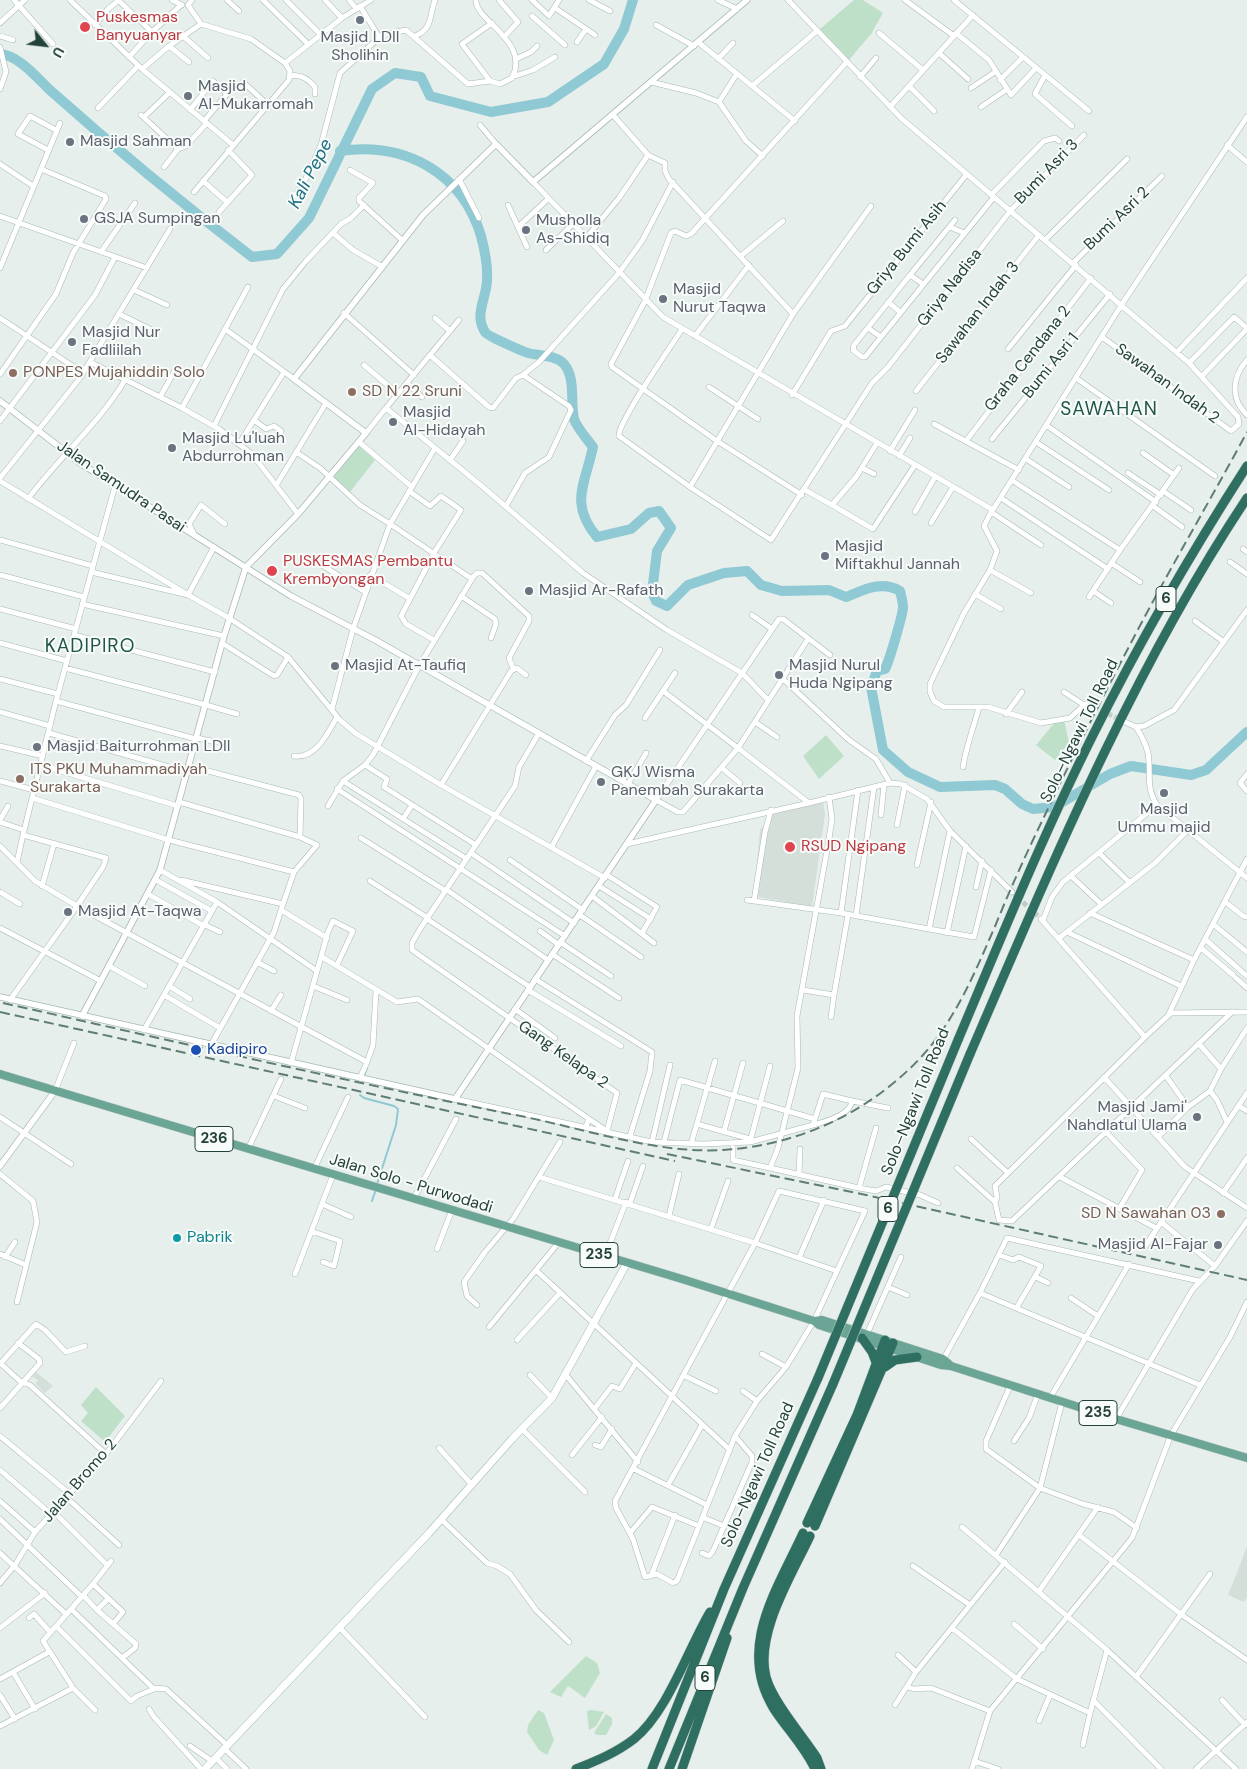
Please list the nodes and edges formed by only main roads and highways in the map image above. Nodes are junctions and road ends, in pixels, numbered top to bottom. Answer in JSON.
{"nodes":[{"id":1,"x":1247,"y":466,"type":"edge"},
{"id":2,"x":1247,"y":498,"type":"edge"},
{"id":3,"x":0,"y":1074,"type":"edge"},
{"id":4,"x":374,"y":1188,"type":"joint"},
{"id":5,"x":628,"y":1263,"type":"junction"},
{"id":6,"x":864,"y":1336,"type":"junction"},
{"id":7,"x":888,"y":1344,"type":"junction"},
{"id":8,"x":923,"y":1357,"type":"junction"},
{"id":9,"x":880,"y":1367,"type":"junction"},
{"id":10,"x":1247,"y":1458,"type":"edge"},
{"id":11,"x":811,"y":1525,"type":"dead end"},
{"id":12,"x":743,"y":1588,"type":"junction"},
{"id":13,"x":724,"y":1589,"type":"junction"},
{"id":14,"x":205,"y":1769,"type":"edge"},
{"id":15,"x":576,"y":1769,"type":"edge"},
{"id":16,"x":652,"y":1769,"type":"edge"},
{"id":17,"x":669,"y":1769,"type":"edge"},
{"id":18,"x":682,"y":1769,"type":"edge"},
{"id":19,"x":815,"y":1769,"type":"edge"},
{"id":20,"x":821,"y":1769,"type":"edge"}],
"edges":[{"from":1,"to":13,"type":"highway","name":"Solo–Ngawi Toll Road","number":"6","bridge":true},
{"from":2,"to":12,"type":"highway","name":"Solo–Ngawi Toll Road","number":"6","bridge":true},
{"from":3,"to":4,"type":"main road","name":"Jalan Solo - Purwodadi","number":"236"},
{"from":4,"to":5,"type":"main road","name":"Jalan Solo - Purwodadi","number":"235"},
{"from":5,"to":6,"type":"main road","name":"Jalan Solo - Purwodadi","number":"235"},
{"from":5,"to":14,"type":"main road"},
{"from":6,"to":7,"type":"main road","name":"Jalan Solo - Purwodadi","number":"235"},
{"from":6,"to":9,"type":"highway"},
{"from":7,"to":8,"type":"main road","name":"Jalan Solo - Purwodadi","number":"235"},
{"from":7,"to":9,"type":"highway"},
{"from":8,"to":9,"type":"highway"},
{"from":8,"to":10,"type":"main road","name":"Jalan Solo - Purwodadi","number":"235"},
{"from":9,"to":11,"type":"highway"},
{"from":12,"to":17,"type":"highway","name":"Solo–Ngawi Toll Road","number":"6"},
{"from":12,"to":18,"type":"highway"},
{"from":13,"to":15,"type":"highway"},
{"from":13,"to":16,"type":"highway","name":"Solo–Ngawi Toll Road","number":"6"},
{"from":19,"to":20,"type":"highway"}]}
